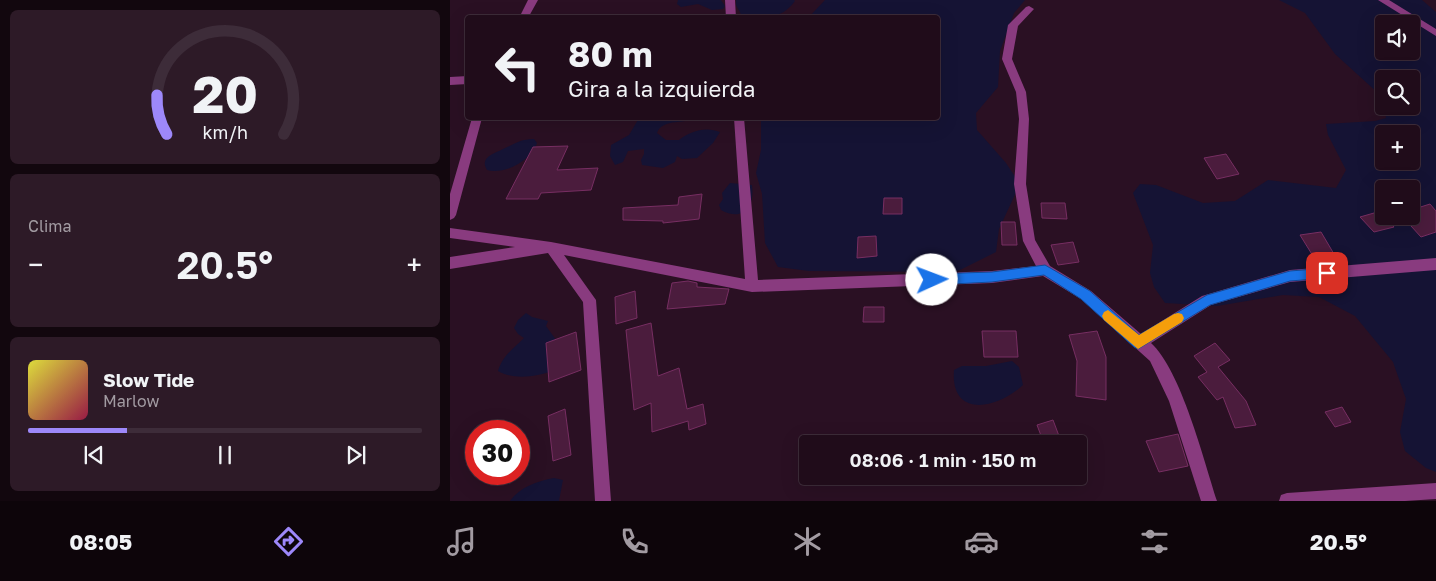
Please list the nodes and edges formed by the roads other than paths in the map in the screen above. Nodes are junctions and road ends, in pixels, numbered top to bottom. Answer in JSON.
{"nodes":[{"id":1,"x":533,"y":0,"type":"edge"},
{"id":2,"x":730,"y":0,"type":"edge"},
{"id":3,"x":1383,"y":0,"type":"edge"},
{"id":4,"x":1029,"y":9,"type":"dead end"},
{"id":5,"x":525,"y":15,"type":"edge"},
{"id":6,"x":731,"y":15,"type":"edge"},
{"id":7,"x":1436,"y":33,"type":"edge"},
{"id":8,"x":465,"y":80,"type":"edge"},
{"id":9,"x":450,"y":81,"type":"edge"},
{"id":10,"x":476,"y":120,"type":"edge"},
{"id":11,"x":739,"y":120,"type":"edge"},
{"id":12,"x":450,"y":215,"type":"edge"},
{"id":13,"x":450,"y":233,"type":"edge"},
{"id":14,"x":551,"y":247,"type":"junction"},
{"id":15,"x":450,"y":263,"type":"edge"},
{"id":16,"x":1436,"y":264,"type":"edge"},
{"id":17,"x":1045,"y":270,"type":"junction"},
{"id":18,"x":752,"y":286,"type":"junction"},
{"id":19,"x":1138,"y":343,"type":"junction"},
{"id":20,"x":1436,"y":491,"type":"edge"},
{"id":21,"x":603,"y":501,"type":"edge"},
{"id":22,"x":1209,"y":501,"type":"edge"},
{"id":23,"x":1287,"y":501,"type":"edge"}],
"edges":[{"from":1,"to":5,"type":"street"},
{"from":2,"to":6,"type":"street"},
{"from":3,"to":7,"type":"street"},
{"from":4,"to":17,"type":"street"},
{"from":8,"to":9,"type":"street"},
{"from":10,"to":12,"type":"street"},
{"from":11,"to":18,"type":"street"},
{"from":13,"to":14,"type":"street"},
{"from":14,"to":15,"type":"street"},
{"from":14,"to":18,"type":"street"},
{"from":14,"to":21,"type":"street"},
{"from":16,"to":19,"type":"street"},
{"from":17,"to":18,"type":"street"},
{"from":17,"to":19,"type":"street"},
{"from":19,"to":22,"type":"street"},
{"from":20,"to":23,"type":"street"}]}
